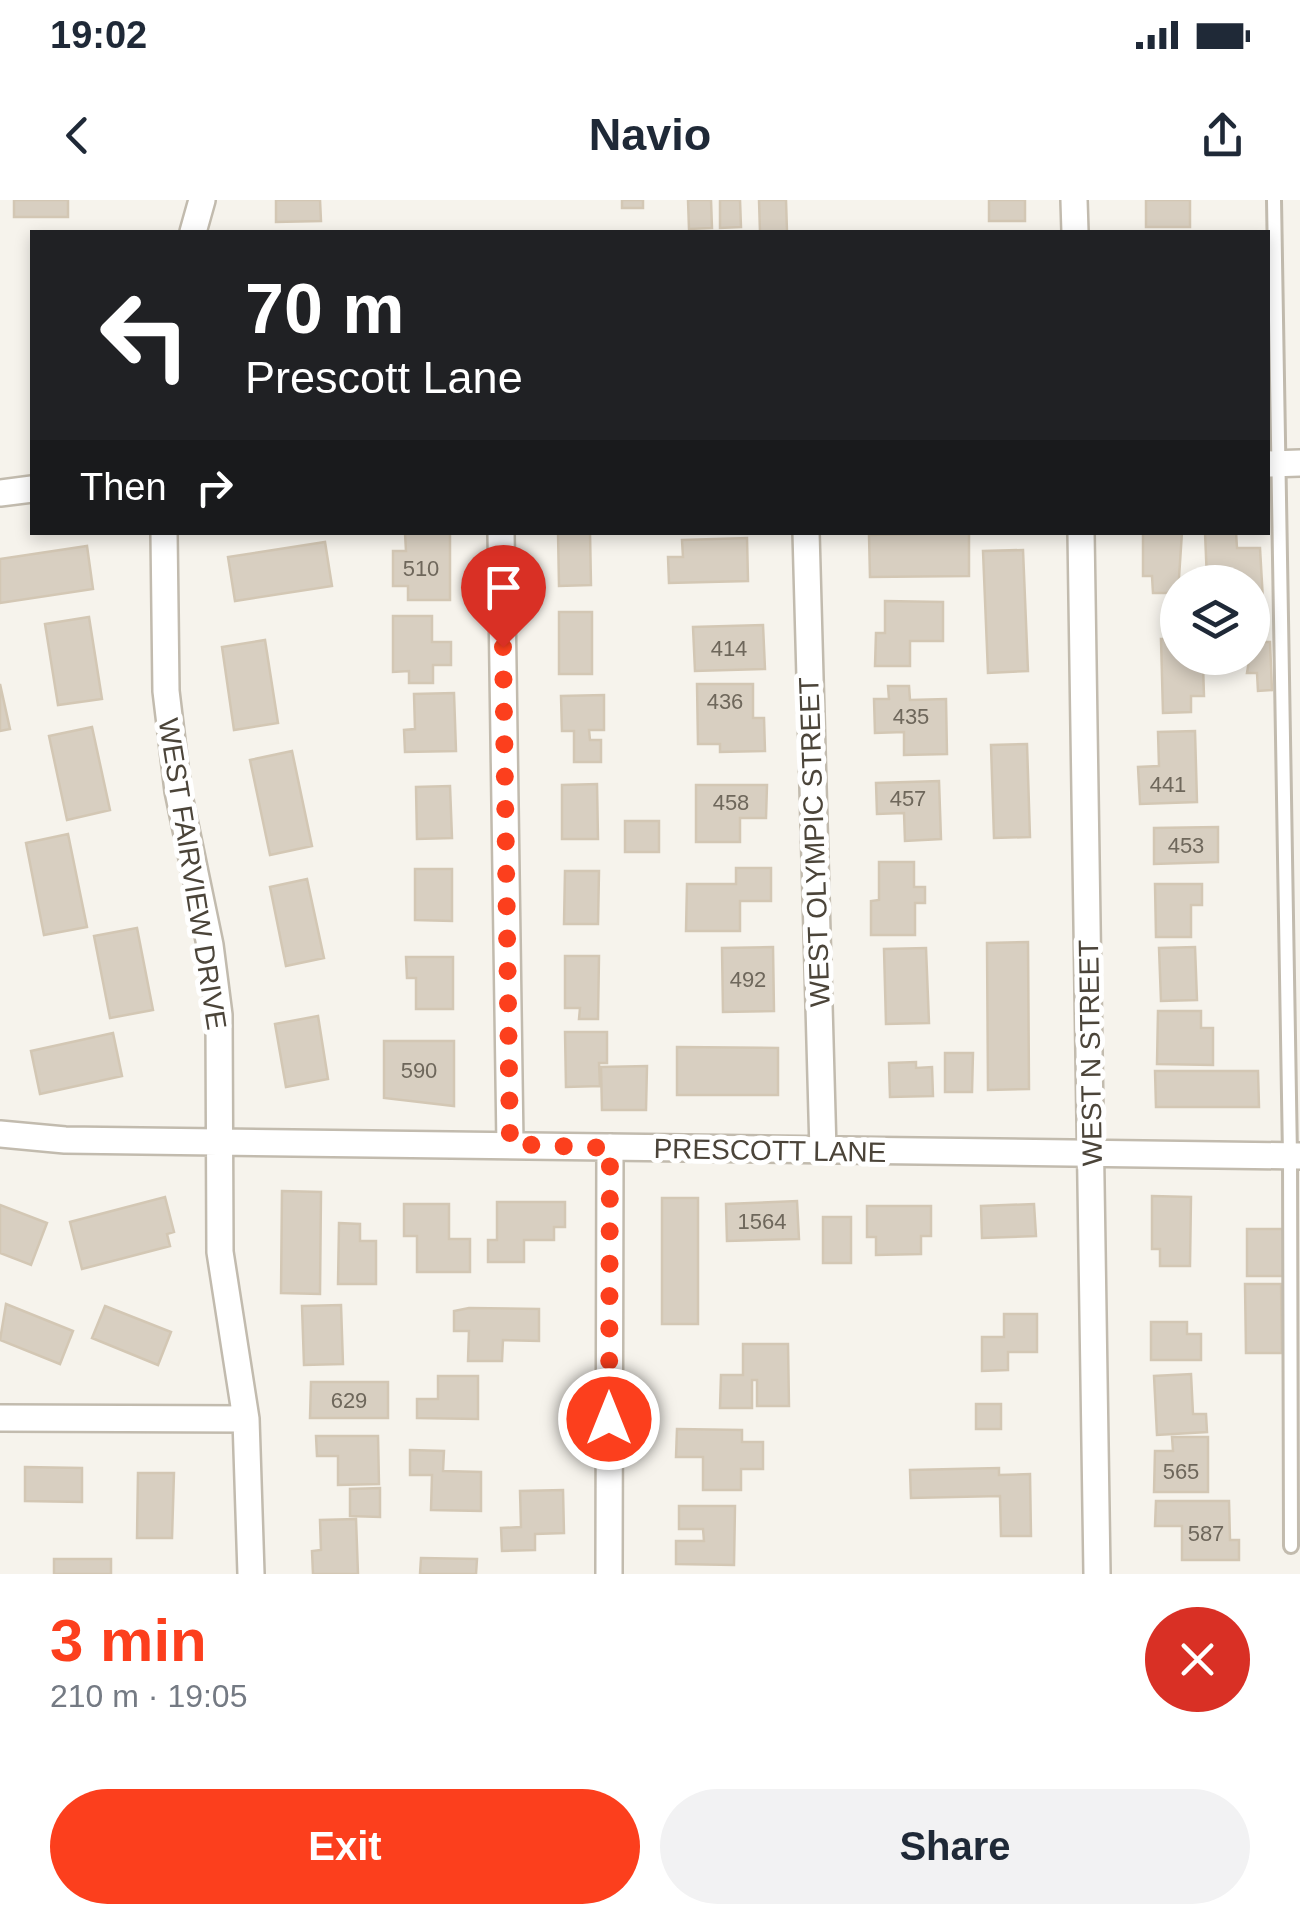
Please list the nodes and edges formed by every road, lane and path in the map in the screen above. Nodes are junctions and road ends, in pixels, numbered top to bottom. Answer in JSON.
{"nodes":[{"id":1,"x":202,"y":200,"type":"edge"},
{"id":2,"x":1074,"y":200,"type":"edge"},
{"id":3,"x":1274,"y":200,"type":"edge"},
{"id":4,"x":193,"y":230,"type":"edge"},
{"id":5,"x":1075,"y":230,"type":"edge"},
{"id":6,"x":1281,"y":463,"type":"edge"},
{"id":7,"x":30,"y":490,"type":"edge"},
{"id":8,"x":0,"y":493,"type":"edge"},
{"id":9,"x":164,"y":535,"type":"edge"},
{"id":10,"x":502,"y":535,"type":"edge"},
{"id":11,"x":806,"y":535,"type":"edge"},
{"id":12,"x":1080,"y":535,"type":"edge"},
{"id":13,"x":0,"y":1134,"type":"edge"},
{"id":14,"x":218,"y":1142,"type":"junction"},
{"id":15,"x":510,"y":1144,"type":"junction"},
{"id":16,"x":610,"y":1148,"type":"junction"},
{"id":17,"x":823,"y":1151,"type":"junction"},
{"id":18,"x":1092,"y":1152,"type":"junction"},
{"id":19,"x":1295,"y":1156,"type":"edge"},
{"id":20,"x":0,"y":1418,"type":"edge"},
{"id":21,"x":246,"y":1420,"type":"junction"},
{"id":22,"x":1291,"y":1546,"type":"dead end"},
{"id":23,"x":251,"y":1574,"type":"edge"},
{"id":24,"x":609,"y":1574,"type":"edge"},
{"id":25,"x":1097,"y":1574,"type":"edge"}],
"edges":[{"from":1,"to":4,"type":"street"},
{"from":2,"to":5,"type":"street"},
{"from":3,"to":6,"type":"lane"},
{"from":6,"to":19,"type":"lane"},
{"from":7,"to":8,"type":"street"},
{"from":9,"to":14,"type":"street","name":"WEST FAIRVIEW DRIVE"},
{"from":10,"to":15,"type":"street"},
{"from":11,"to":17,"type":"street","name":"WEST OLYMPIC STREET"},
{"from":12,"to":18,"type":"street","name":"WEST N STREET"},
{"from":13,"to":14,"type":"street","name":"PRESCOTT LANE"},
{"from":14,"to":15,"type":"street","name":"PRESCOTT LANE"},
{"from":14,"to":21,"type":"street","name":"WEST FAIRVIEW DRIVE"},
{"from":15,"to":16,"type":"street","name":"PRESCOTT LANE"},
{"from":16,"to":17,"type":"street","name":"PRESCOTT LANE"},
{"from":16,"to":24,"type":"street"},
{"from":17,"to":18,"type":"street","name":"PRESCOTT LANE"},
{"from":18,"to":19,"type":"street","name":"PRESCOTT LANE"},
{"from":18,"to":25,"type":"street","name":"WEST N STREET"},
{"from":19,"to":22,"type":"lane"},
{"from":20,"to":21,"type":"street"},
{"from":21,"to":23,"type":"street","name":"WEST FAIRVIEW DRIVE"}]}
